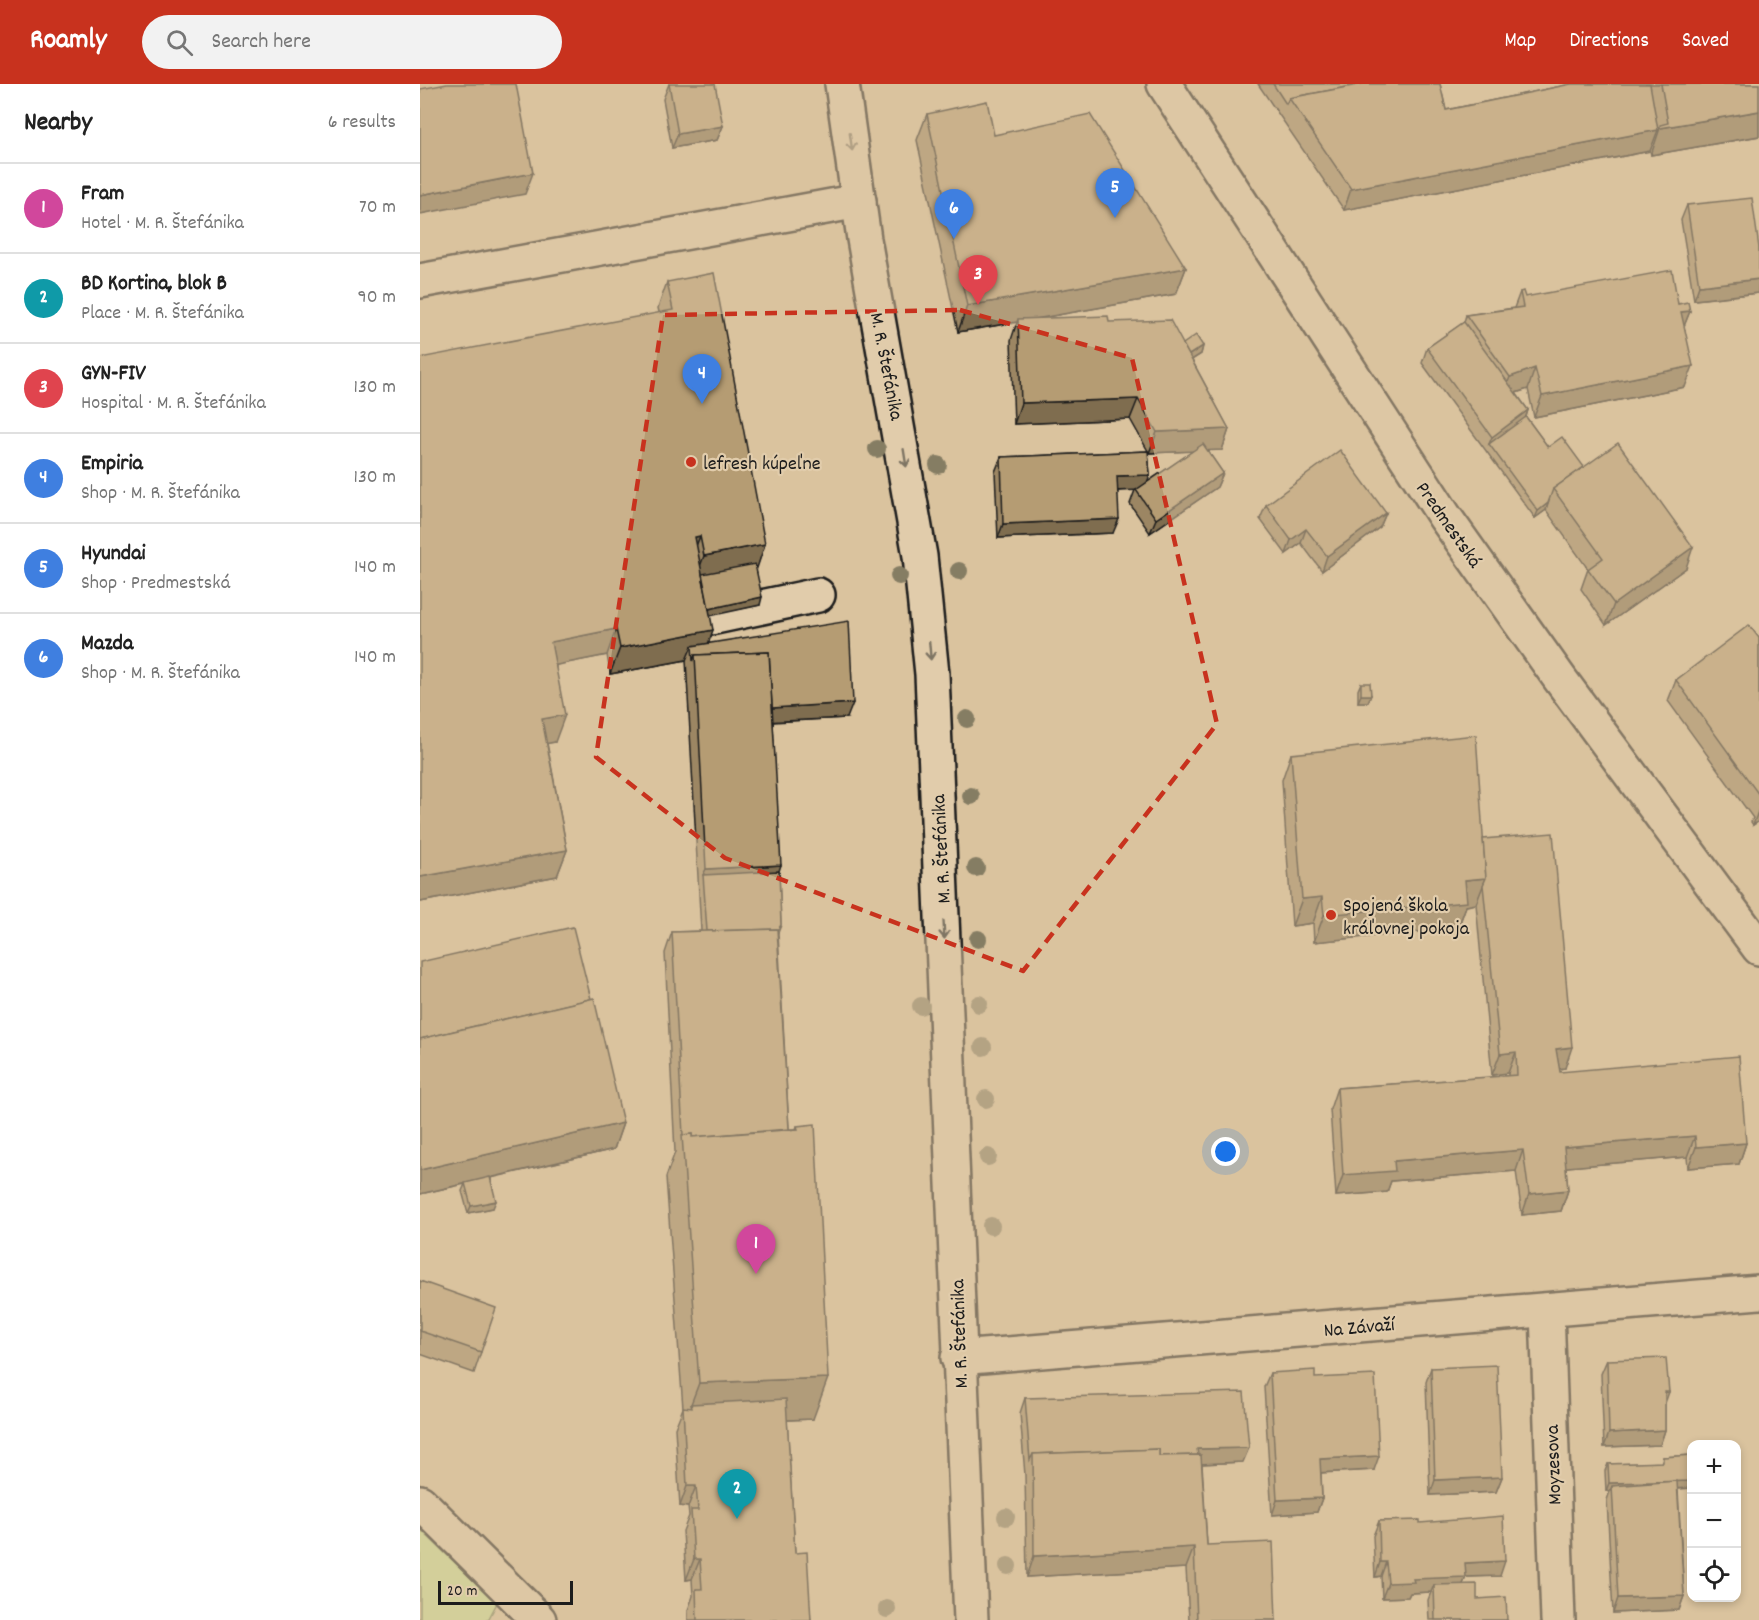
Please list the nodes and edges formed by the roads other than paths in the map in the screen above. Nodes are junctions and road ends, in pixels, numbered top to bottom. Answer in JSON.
{"nodes":[{"id":1,"x":842,"y":84,"type":"edge"},
{"id":2,"x":1164,"y":84,"type":"edge"},
{"id":3,"x":859,"y":201,"type":"junction"},
{"id":4,"x":420,"y":280,"type":"edge"},
{"id":5,"x":818,"y":595,"type":"dead end"},
{"id":6,"x":701,"y":620,"type":"edge"},
{"id":7,"x":1759,"y":948,"type":"edge"},
{"id":8,"x":1759,"y":1292,"type":"edge"},
{"id":9,"x":1546,"y":1311,"type":"junction"},
{"id":10,"x":958,"y":1358,"type":"junction"},
{"id":11,"x":420,"y":1502,"type":"edge"},
{"id":12,"x":539,"y":1620,"type":"edge"},
{"id":13,"x":971,"y":1620,"type":"edge"},
{"id":14,"x":1558,"y":1620,"type":"edge"}],
"edges":[{"from":1,"to":3,"type":"street","name":"M. R. Štefánika","one_way":true},
{"from":2,"to":7,"type":"street","name":"Predmestská"},
{"from":3,"to":4,"type":"street"},
{"from":3,"to":10,"type":"street","name":"M. R. Štefánika","one_way":true},
{"from":5,"to":6,"type":"street"},
{"from":8,"to":9,"type":"street","name":"Na Závaží"},
{"from":9,"to":10,"type":"street","name":"Na Závaží"},
{"from":9,"to":14,"type":"street","name":"Moyzesova"},
{"from":10,"to":13,"type":"street","name":"M. R. Štefánika"},
{"from":11,"to":12,"type":"street"}]}
